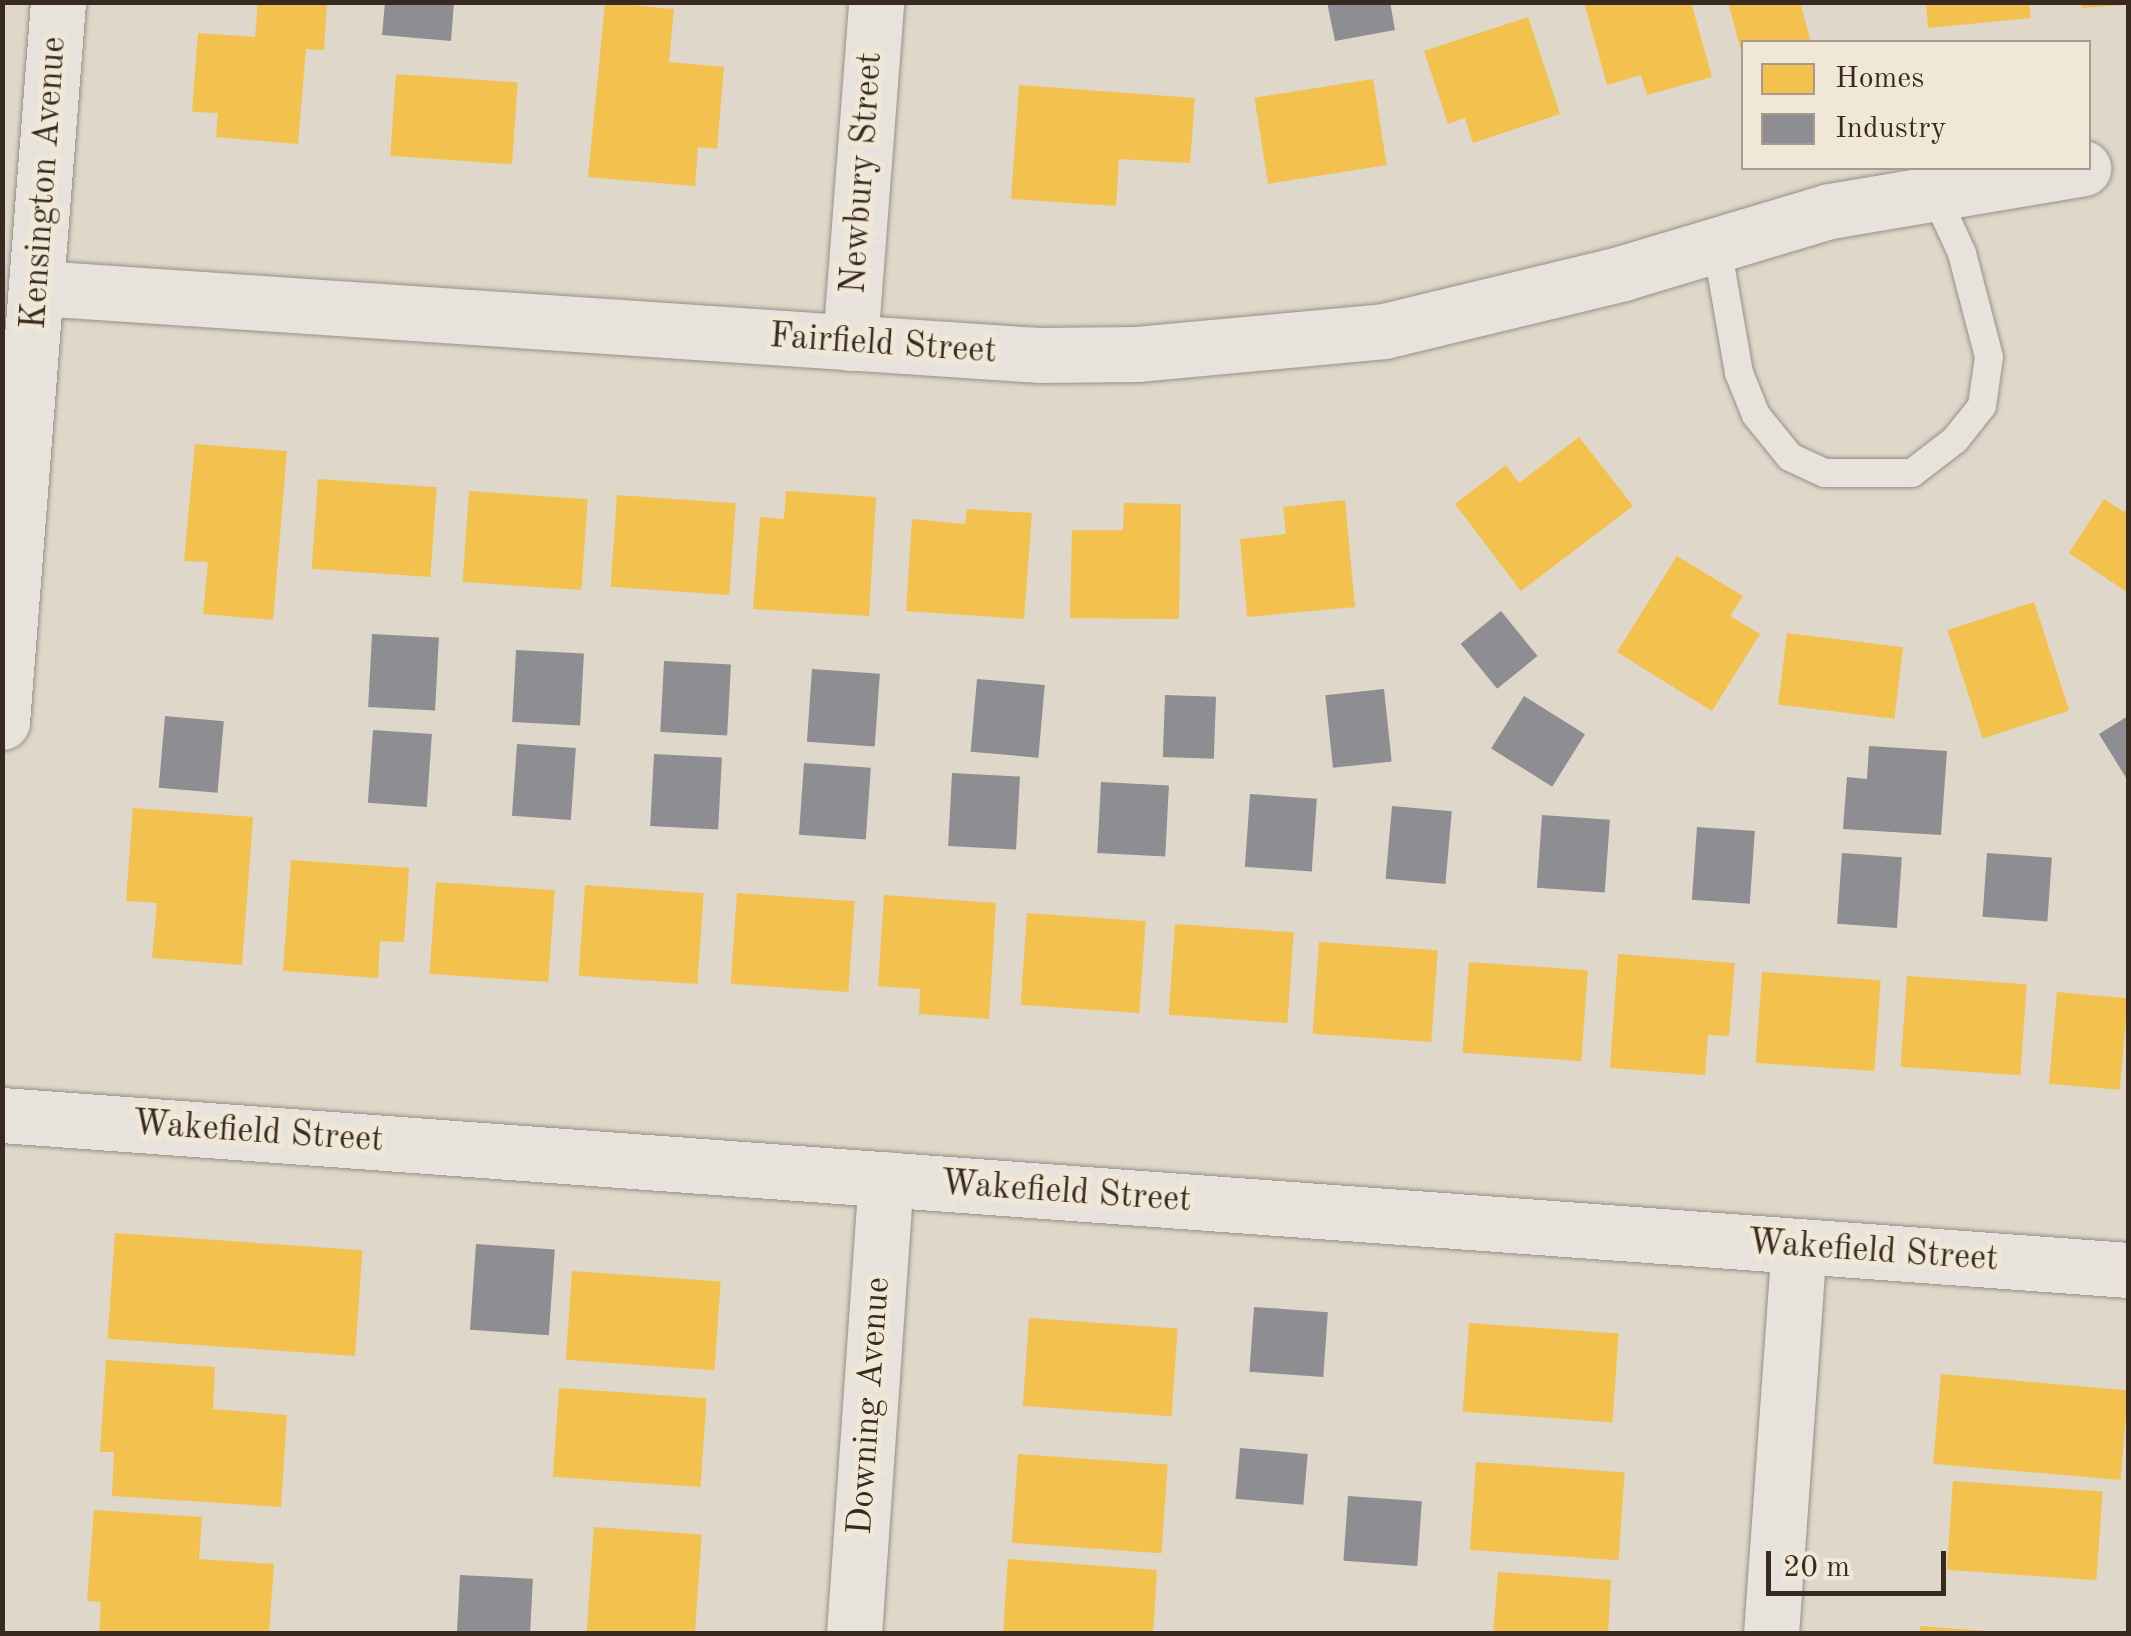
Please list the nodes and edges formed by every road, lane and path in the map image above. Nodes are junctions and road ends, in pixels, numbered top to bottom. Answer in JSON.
{"nodes":[{"id":1,"x":58,"y":2,"type":"edge"},
{"id":2,"x":876,"y":2,"type":"edge"},
{"id":3,"x":2128,"y":162,"type":"edge"},
{"id":4,"x":2091,"y":166,"type":"edge"},
{"id":5,"x":2064,"y":170,"type":"edge"},
{"id":6,"x":1932,"y":188,"type":"junction"},
{"id":7,"x":1716,"y":241,"type":"junction"},
{"id":8,"x":38,"y":288,"type":"junction"},
{"id":9,"x":850,"y":343,"type":"junction"},
{"id":10,"x":2,"y":722,"type":"edge"},
{"id":11,"x":2,"y":1115,"type":"edge"},
{"id":12,"x":886,"y":1179,"type":"junction"},
{"id":13,"x":1800,"y":1247,"type":"junction"},
{"id":14,"x":2128,"y":1270,"type":"edge"},
{"id":15,"x":854,"y":1634,"type":"edge"},
{"id":16,"x":1771,"y":1634,"type":"edge"}],
"edges":[{"from":1,"to":8,"type":"street","name":"Kensington Avenue"},
{"from":2,"to":9,"type":"street","name":"Newbury Street"},
{"from":3,"to":4,"type":"street","name":"Fairfield Street"},
{"from":5,"to":6,"type":"street","name":"Fairfield Street"},
{"from":6,"to":7,"type":"street","name":"Fairfield Street"},
{"from":6,"to":7,"type":"lane"},
{"from":7,"to":9,"type":"street","name":"Fairfield Street"},
{"from":8,"to":9,"type":"street","name":"Fairfield Street"},
{"from":8,"to":10,"type":"street","name":"Kensington Avenue"},
{"from":11,"to":12,"type":"street","name":"Wakefield Street"},
{"from":12,"to":13,"type":"street","name":"Wakefield Street"},
{"from":12,"to":15,"type":"street","name":"Downing Avenue"},
{"from":13,"to":14,"type":"street","name":"Wakefield Street"},
{"from":13,"to":16,"type":"street"}]}
